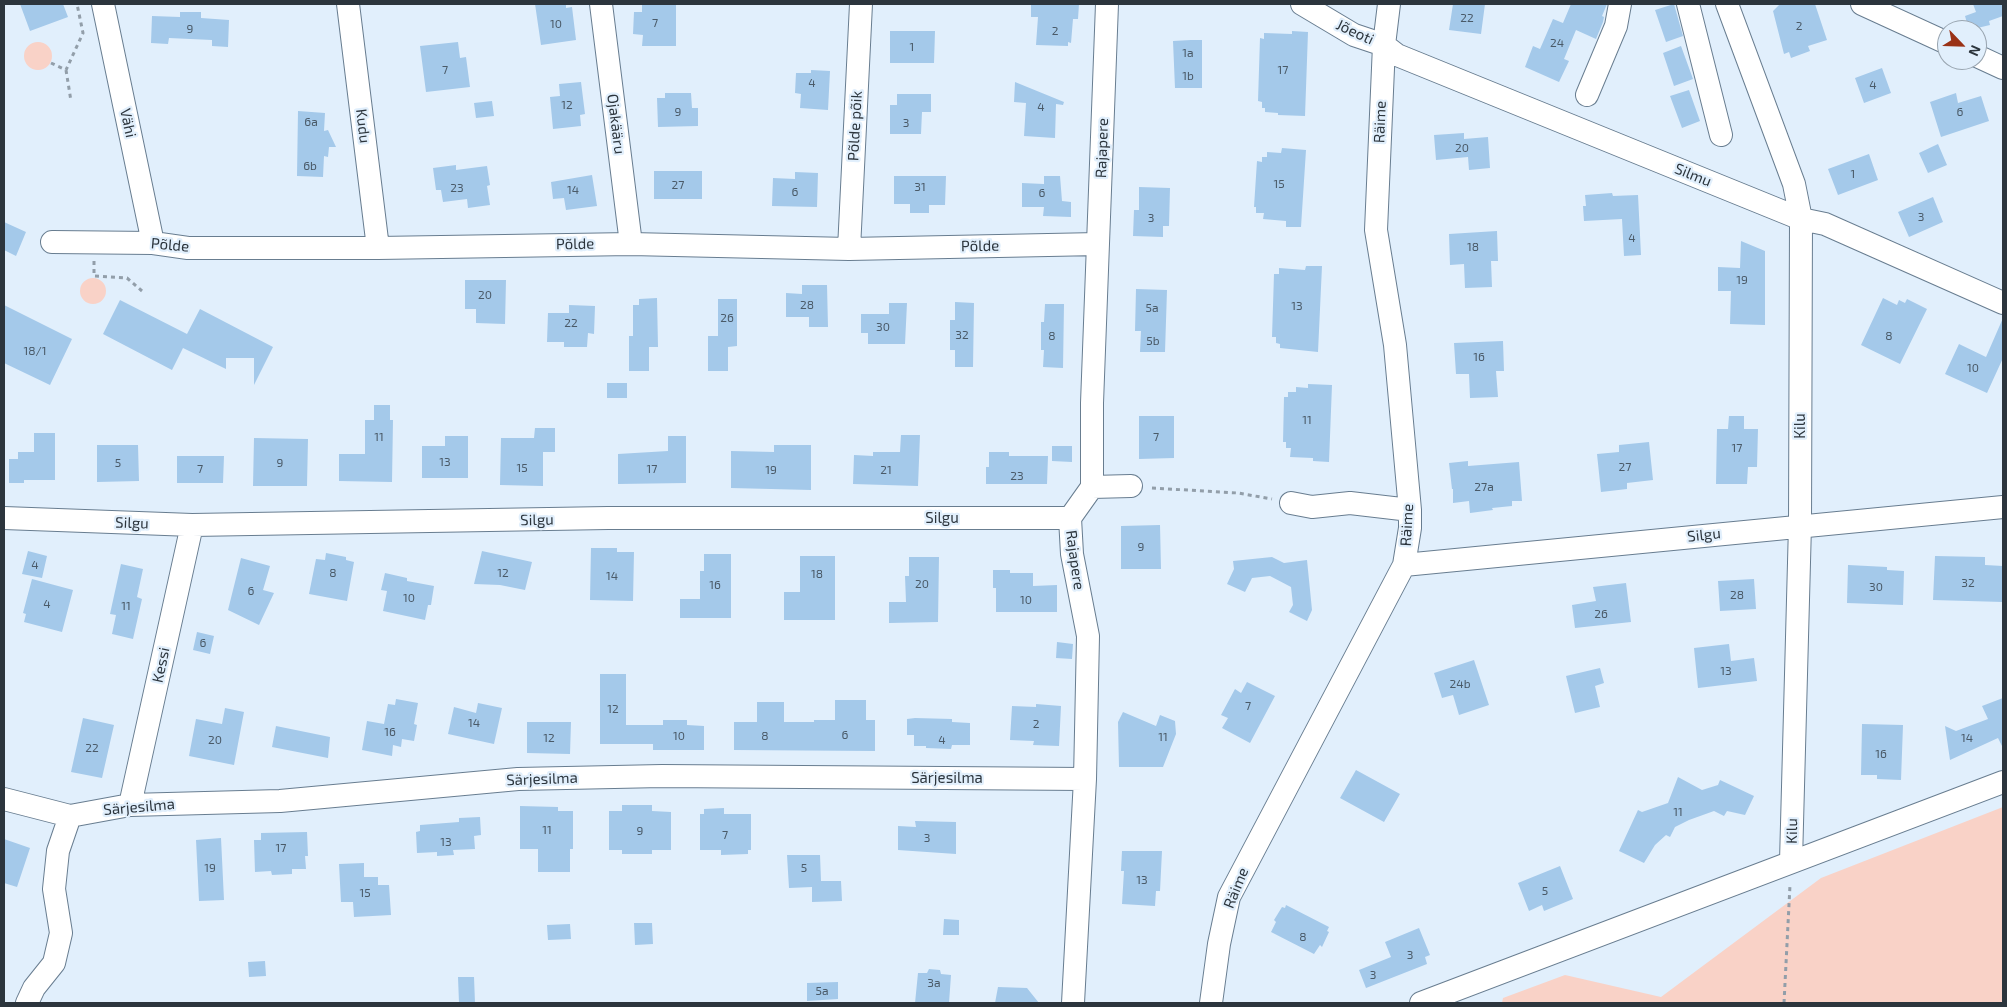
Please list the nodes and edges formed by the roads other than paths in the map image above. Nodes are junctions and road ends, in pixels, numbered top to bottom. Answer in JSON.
{"nodes":[{"id":1,"x":103,"y":4,"type":"edge"},
{"id":2,"x":348,"y":4,"type":"edge"},
{"id":3,"x":601,"y":4,"type":"edge"},
{"id":4,"x":862,"y":4,"type":"edge"},
{"id":5,"x":1108,"y":4,"type":"edge"},
{"id":6,"x":1302,"y":4,"type":"edge"},
{"id":7,"x":1389,"y":4,"type":"edge"},
{"id":8,"x":1620,"y":4,"type":"edge"},
{"id":9,"x":1688,"y":4,"type":"edge"},
{"id":10,"x":1727,"y":4,"type":"edge"},
{"id":11,"x":1862,"y":4,"type":"edge"},
{"id":12,"x":1937,"y":38,"type":"edge"},
{"id":13,"x":1384,"y":45,"type":"junction"},
{"id":14,"x":1987,"y":61,"type":"edge"},
{"id":15,"x":2003,"y":68,"type":"edge"},
{"id":16,"x":1587,"y":95,"type":"dead end"},
{"id":17,"x":1721,"y":135,"type":"dead end"},
{"id":18,"x":1800,"y":218,"type":"junction"},
{"id":19,"x":52,"y":242,"type":"dead end"},
{"id":20,"x":153,"y":243,"type":"junction"},
{"id":21,"x":631,"y":244,"type":"junction"},
{"id":22,"x":1098,"y":244,"type":"junction"},
{"id":23,"x":378,"y":248,"type":"junction"},
{"id":24,"x":849,"y":249,"type":"junction"},
{"id":25,"x":2003,"y":304,"type":"edge"},
{"id":26,"x":1131,"y":486,"type":"road end"},
{"id":27,"x":1092,"y":487,"type":"junction"},
{"id":28,"x":1291,"y":503,"type":"road end"},
{"id":29,"x":2003,"y":506,"type":"edge"},
{"id":30,"x":1410,"y":510,"type":"junction"},
{"id":31,"x":4,"y":518,"type":"edge"},
{"id":32,"x":1070,"y":518,"type":"junction"},
{"id":33,"x":192,"y":525,"type":"junction"},
{"id":34,"x":1800,"y":525,"type":"junction"},
{"id":35,"x":1404,"y":565,"type":"junction"},
{"id":36,"x":1085,"y":779,"type":"junction"},
{"id":37,"x":2003,"y":782,"type":"edge"},
{"id":38,"x":4,"y":799,"type":"edge"},
{"id":39,"x":130,"y":805,"type":"junction"},
{"id":40,"x":70,"y":816,"type":"junction"},
{"id":41,"x":1791,"y":862,"type":"junction"},
{"id":42,"x":27,"y":1003,"type":"edge"},
{"id":43,"x":1073,"y":1003,"type":"edge"},
{"id":44,"x":1211,"y":1003,"type":"edge"},
{"id":45,"x":1421,"y":1003,"type":"edge"}],
"edges":[{"from":1,"to":20,"type":"street","name":"Vähi"},
{"from":2,"to":23,"type":"street","name":"Kudu"},
{"from":3,"to":21,"type":"street","name":"Ojakääru"},
{"from":4,"to":24,"type":"street","name":"Põlde põik"},
{"from":5,"to":22,"type":"street","name":"Rajapere"},
{"from":6,"to":13,"type":"street","name":"Jõeoti"},
{"from":7,"to":13,"type":"street","name":"Räime"},
{"from":8,"to":16,"type":"street"},
{"from":9,"to":17,"type":"street"},
{"from":10,"to":18,"type":"street","name":"Kilu"},
{"from":11,"to":12,"type":"street"},
{"from":13,"to":18,"type":"street","name":"Silmu"},
{"from":13,"to":30,"type":"street","name":"Räime"},
{"from":14,"to":15,"type":"street"},
{"from":18,"to":25,"type":"street","name":"Silmu"},
{"from":18,"to":34,"type":"street","name":"Kilu"},
{"from":19,"to":20,"type":"street","name":"Põlde"},
{"from":20,"to":23,"type":"street","name":"Põlde"},
{"from":21,"to":23,"type":"street","name":"Põlde"},
{"from":21,"to":24,"type":"street","name":"Põlde"},
{"from":22,"to":24,"type":"street","name":"Põlde"},
{"from":22,"to":27,"type":"street","name":"Rajapere"},
{"from":26,"to":27,"type":"street"},
{"from":27,"to":32,"type":"street","name":"Rajapere"},
{"from":28,"to":30,"type":"street"},
{"from":29,"to":34,"type":"street","name":"Silgu"},
{"from":30,"to":35,"type":"street","name":"Räime"},
{"from":31,"to":33,"type":"street","name":"Silgu"},
{"from":32,"to":33,"type":"street","name":"Silgu"},
{"from":32,"to":36,"type":"street","name":"Rajapere"},
{"from":33,"to":39,"type":"street","name":"Kessi"},
{"from":34,"to":35,"type":"street","name":"Silgu"},
{"from":34,"to":41,"type":"street","name":"Kilu"},
{"from":35,"to":44,"type":"street","name":"Räime"},
{"from":36,"to":39,"type":"street","name":"Särjesilma"},
{"from":36,"to":43,"type":"street","name":"Rajapere"},
{"from":37,"to":41,"type":"street","name":"Kilu"},
{"from":38,"to":40,"type":"street","name":"Särjesilma"},
{"from":39,"to":40,"type":"street","name":"Särjesilma"},
{"from":40,"to":42,"type":"street"},
{"from":41,"to":45,"type":"street","name":"Kilu"}]}
